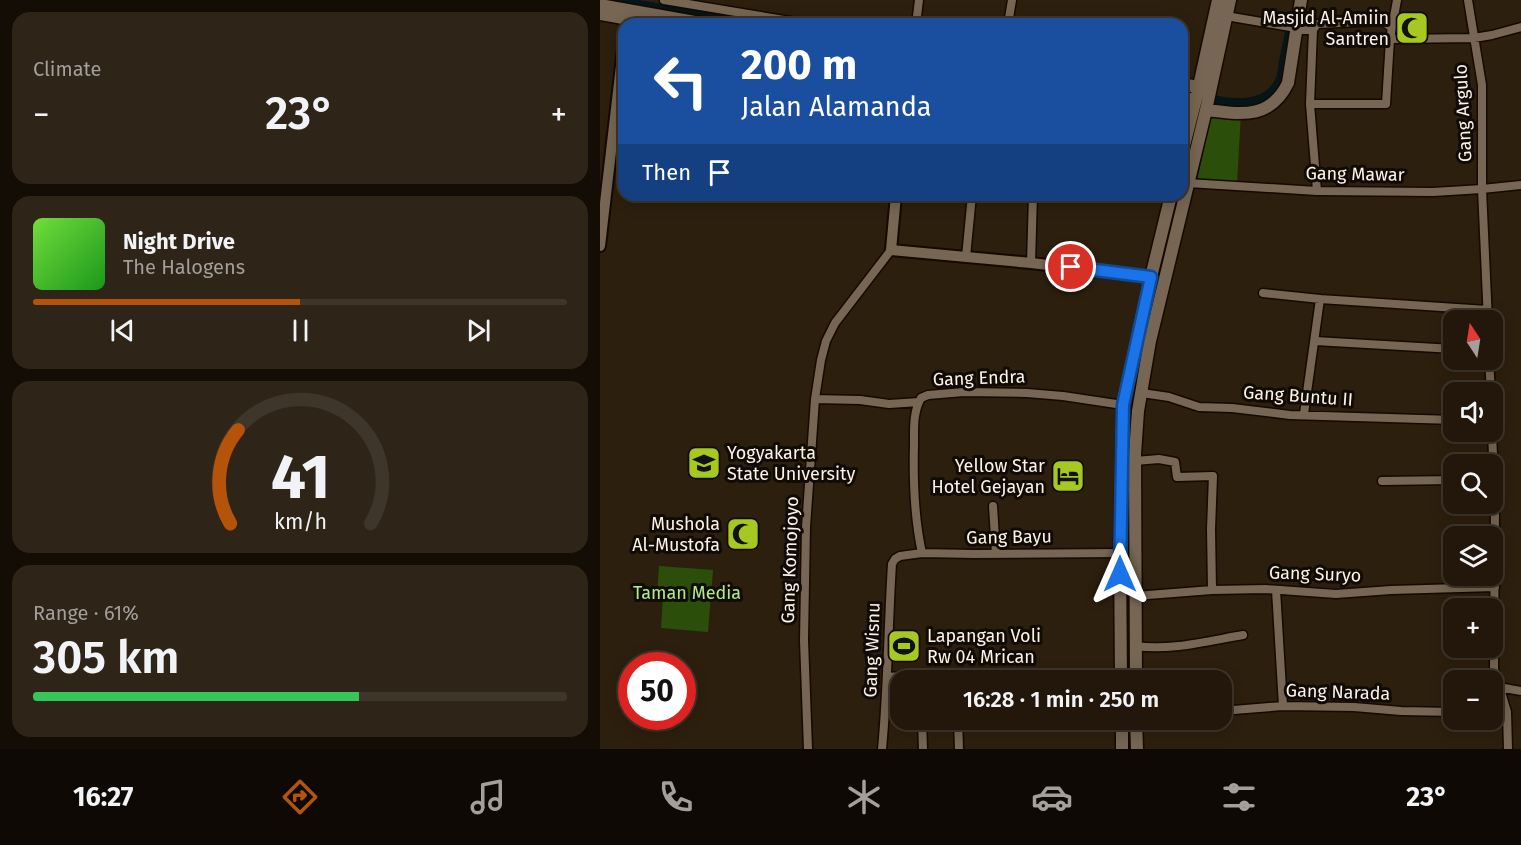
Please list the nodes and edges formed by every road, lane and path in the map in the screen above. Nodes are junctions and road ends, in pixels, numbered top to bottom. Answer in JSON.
{"nodes":[{"id":1,"x":664,"y":0,"type":"edge"},
{"id":2,"x":919,"y":0,"type":"edge"},
{"id":3,"x":1012,"y":0,"type":"edge"},
{"id":4,"x":1218,"y":0,"type":"edge"},
{"id":5,"x":1230,"y":0,"type":"edge"},
{"id":6,"x":1301,"y":0,"type":"edge"},
{"id":7,"x":1397,"y":0,"type":"edge"},
{"id":8,"x":1468,"y":0,"type":"edge"},
{"id":9,"x":600,"y":5,"type":"edge"},
{"id":10,"x":632,"y":12,"type":"edge"},
{"id":11,"x":600,"y":14,"type":"edge"},
{"id":12,"x":1226,"y":16,"type":"junction"},
{"id":13,"x":669,"y":18,"type":"edge"},
{"id":14,"x":772,"y":18,"type":"edge"},
{"id":15,"x":917,"y":18,"type":"edge"},
{"id":16,"x":1009,"y":18,"type":"edge"},
{"id":17,"x":1521,"y":27,"type":"edge"},
{"id":18,"x":1293,"y":28,"type":"junction"},
{"id":19,"x":1392,"y":28,"type":"junction"},
{"id":20,"x":1313,"y":30,"type":"junction"},
{"id":21,"x":1474,"y":38,"type":"junction"},
{"id":22,"x":1390,"y":39,"type":"junction"},
{"id":23,"x":1188,"y":85,"type":"edge"},
{"id":24,"x":1205,"y":88,"type":"junction"},
{"id":25,"x":618,"y":92,"type":"edge"},
{"id":26,"x":1188,"y":100,"type":"edge"},
{"id":27,"x":1310,"y":104,"type":"junction"},
{"id":28,"x":1203,"y":105,"type":"junction"},
{"id":29,"x":1188,"y":139,"type":"edge"},
{"id":30,"x":1188,"y":183,"type":"joint"},
{"id":31,"x":1521,"y":185,"type":"edge"},
{"id":32,"x":1482,"y":189,"type":"junction"},
{"id":33,"x":1317,"y":191,"type":"junction"},
{"id":34,"x":895,"y":201,"type":"edge"},
{"id":35,"x":971,"y":201,"type":"edge"},
{"id":36,"x":1033,"y":201,"type":"edge"},
{"id":37,"x":1170,"y":201,"type":"edge"},
{"id":38,"x":1184,"y":201,"type":"edge"},
{"id":39,"x":600,"y":246,"type":"edge"},
{"id":40,"x":891,"y":250,"type":"junction"},
{"id":41,"x":966,"y":257,"type":"junction"},
{"id":42,"x":1031,"y":263,"type":"junction"},
{"id":43,"x":1151,"y":277,"type":"junction"},
{"id":44,"x":1165,"y":280,"type":"junction"},
{"id":45,"x":1263,"y":294,"type":"dead end"},
{"id":46,"x":1320,"y":299,"type":"junction"},
{"id":47,"x":1487,"y":310,"type":"joint"},
{"id":48,"x":1314,"y":341,"type":"junction"},
{"id":49,"x":1443,"y":348,"type":"edge"},
{"id":50,"x":1142,"y":393,"type":"junction"},
{"id":51,"x":815,"y":399,"type":"junction"},
{"id":52,"x":919,"y":402,"type":"junction"},
{"id":53,"x":1123,"y":405,"type":"junction"},
{"id":54,"x":1304,"y":414,"type":"junction"},
{"id":55,"x":1443,"y":420,"type":"edge"},
{"id":56,"x":1122,"y":454,"type":"junction"},
{"id":57,"x":1135,"y":457,"type":"junction"},
{"id":58,"x":1443,"y":480,"type":"edge"},
{"id":59,"x":1382,"y":481,"type":"dead end"},
{"id":60,"x":993,"y":506,"type":"dead end"},
{"id":61,"x":922,"y":553,"type":"junction"},
{"id":62,"x":1120,"y":553,"type":"junction"},
{"id":63,"x":996,"y":554,"type":"junction"},
{"id":64,"x":900,"y":556,"type":"joint"},
{"id":65,"x":1495,"y":586,"type":"joint"},
{"id":66,"x":1212,"y":590,"type":"junction"},
{"id":67,"x":1276,"y":590,"type":"junction"},
{"id":68,"x":1135,"y":596,"type":"junction"},
{"id":69,"x":1243,"y":635,"type":"dead end"},
{"id":70,"x":1135,"y":646,"type":"junction"},
{"id":71,"x":1121,"y":670,"type":"edge"},
{"id":72,"x":1136,"y":670,"type":"edge"},
{"id":73,"x":1494,"y":670,"type":"edge"},
{"id":74,"x":887,"y":677,"type":"junction"},
{"id":75,"x":890,"y":677,"type":"edge"},
{"id":76,"x":1503,"y":688,"type":"edge"},
{"id":77,"x":1521,"y":691,"type":"edge"},
{"id":78,"x":1504,"y":699,"type":"joint"},
{"id":79,"x":1283,"y":706,"type":"junction"},
{"id":80,"x":1232,"y":710,"type":"edge"},
{"id":81,"x":1443,"y":712,"type":"edge"},
{"id":82,"x":1503,"y":712,"type":"edge"},
{"id":83,"x":1507,"y":712,"type":"junction"},
{"id":84,"x":922,"y":730,"type":"edge"},
{"id":85,"x":958,"y":730,"type":"edge"},
{"id":86,"x":1122,"y":730,"type":"edge"},
{"id":87,"x":1136,"y":730,"type":"edge"},
{"id":88,"x":808,"y":749,"type":"edge"},
{"id":89,"x":882,"y":749,"type":"edge"},
{"id":90,"x":923,"y":749,"type":"edge"},
{"id":91,"x":959,"y":749,"type":"edge"},
{"id":92,"x":1122,"y":749,"type":"edge"},
{"id":93,"x":1137,"y":749,"type":"edge"},
{"id":94,"x":1508,"y":749,"type":"edge"}],
"edges":[{"from":1,"to":14,"type":"street"},
{"from":2,"to":15,"type":"street"},
{"from":3,"to":16,"type":"street"},
{"from":4,"to":24,"type":"main road"},
{"from":5,"to":12,"type":"main road"},
{"from":6,"to":18,"type":"main road"},
{"from":7,"to":19,"type":"street"},
{"from":8,"to":21,"type":"street","name":"Gang Argulo"},
{"from":9,"to":10,"type":"main road"},
{"from":10,"to":11,"type":"main road"},
{"from":10,"to":13,"type":"main road"},
{"from":12,"to":18,"type":"street"},
{"from":12,"to":24,"type":"main road"},
{"from":17,"to":21,"type":"street"},
{"from":18,"to":20,"type":"street"},
{"from":18,"to":28,"type":"main road"},
{"from":19,"to":20,"type":"street"},
{"from":19,"to":22,"type":"street"},
{"from":20,"to":27,"type":"street"},
{"from":21,"to":22,"type":"street"},
{"from":21,"to":32,"type":"street","name":"Gang Argulo"},
{"from":22,"to":27,"type":"street"},
{"from":23,"to":24,"type":"main road"},
{"from":24,"to":28,"type":"main road"},
{"from":25,"to":39,"type":"street"},
{"from":26,"to":28,"type":"main road"},
{"from":27,"to":33,"type":"street"},
{"from":28,"to":29,"type":"main road"},
{"from":28,"to":30,"type":"main road"},
{"from":30,"to":33,"type":"street","name":"Gang Mawar"},
{"from":31,"to":32,"type":"street","name":"Gang Mawar"},
{"from":32,"to":33,"type":"street","name":"Gang Mawar"},
{"from":32,"to":47,"type":"street","name":"Gang Argulo"},
{"from":34,"to":40,"type":"street"},
{"from":35,"to":41,"type":"street"},
{"from":36,"to":42,"type":"street"},
{"from":37,"to":43,"type":"main road"},
{"from":38,"to":44,"type":"main road"},
{"from":40,"to":41,"type":"street"},
{"from":40,"to":51,"type":"street","name":"Gang Komojoyo"},
{"from":41,"to":42,"type":"street"},
{"from":42,"to":43,"type":"street"},
{"from":43,"to":44,"type":"street"},
{"from":43,"to":53,"type":"main road"},
{"from":44,"to":50,"type":"main road"},
{"from":45,"to":46,"type":"street"},
{"from":46,"to":47,"type":"street"},
{"from":46,"to":48,"type":"street"},
{"from":48,"to":49,"type":"street"},
{"from":48,"to":54,"type":"street"},
{"from":50,"to":54,"type":"street","name":"Gang Buntu II"},
{"from":50,"to":57,"type":"main road"},
{"from":51,"to":52,"type":"street"},
{"from":51,"to":88,"type":"street","name":"Gang Komojoyo"},
{"from":52,"to":53,"type":"street","name":"Gang Endra"},
{"from":52,"to":61,"type":"street","name":"Gang Endra"},
{"from":53,"to":56,"type":"main road"},
{"from":54,"to":55,"type":"street","name":"Gang Buntu II"},
{"from":56,"to":57,"type":"main road"},
{"from":56,"to":62,"type":"main road"},
{"from":57,"to":66,"type":"street"},
{"from":57,"to":68,"type":"main road"},
{"from":58,"to":59,"type":"street"},
{"from":60,"to":63,"type":"street"},
{"from":61,"to":63,"type":"street","name":"Gang Bayu"},
{"from":61,"to":64,"type":"street","name":"Gang Bayu"},
{"from":62,"to":63,"type":"street","name":"Gang Bayu"},
{"from":62,"to":71,"type":"main road"},
{"from":64,"to":74,"type":"street","name":"Gang Wisnu"},
{"from":65,"to":67,"type":"street","name":"Gang Suryo"},
{"from":65,"to":73,"type":"street"},
{"from":66,"to":67,"type":"street","name":"Gang Suryo"},
{"from":66,"to":68,"type":"street","name":"Gang Suryo"},
{"from":67,"to":79,"type":"street"},
{"from":68,"to":70,"type":"main road"},
{"from":69,"to":70,"type":"street"},
{"from":70,"to":72,"type":"main road"},
{"from":74,"to":75,"type":"street"},
{"from":74,"to":89,"type":"street","name":"Gang Wisnu"},
{"from":76,"to":77,"type":"street"},
{"from":77,"to":78,"type":"street"},
{"from":78,"to":83,"type":"street"},
{"from":79,"to":80,"type":"street","name":"Gang Narada"},
{"from":79,"to":81,"type":"street","name":"Gang Narada"},
{"from":82,"to":83,"type":"street"},
{"from":83,"to":94,"type":"street"},
{"from":84,"to":90,"type":"street"},
{"from":85,"to":91,"type":"street"},
{"from":86,"to":92,"type":"main road"},
{"from":87,"to":93,"type":"main road"}]}
